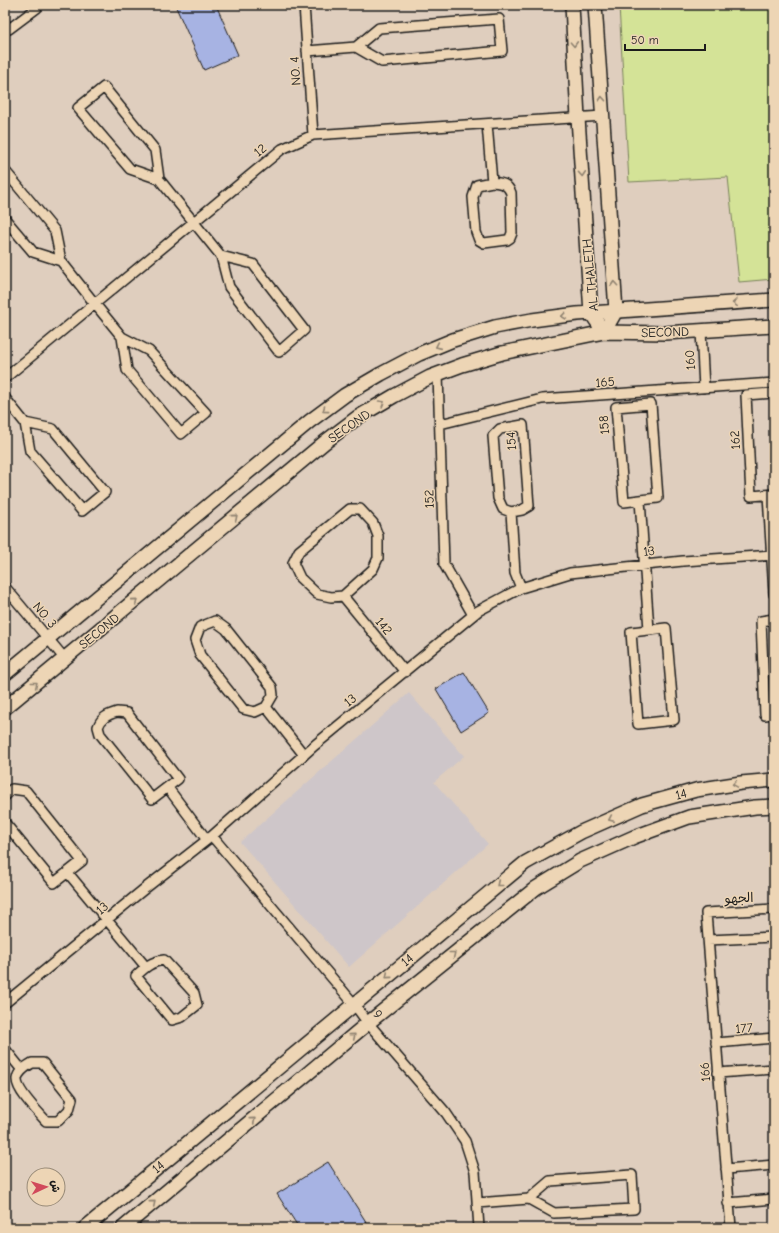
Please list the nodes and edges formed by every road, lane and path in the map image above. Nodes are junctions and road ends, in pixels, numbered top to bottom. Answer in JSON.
{"nodes":[{"id":1,"x":35,"y":5,"type":"edge"},
{"id":2,"x":304,"y":5,"type":"edge"},
{"id":3,"x":572,"y":5,"type":"edge"},
{"id":4,"x":596,"y":5,"type":"edge"},
{"id":5,"x":5,"y":24,"type":"edge"},
{"id":6,"x":356,"y":48,"type":"junction"},
{"id":7,"x":307,"y":51,"type":"junction"},
{"id":8,"x":603,"y":116,"type":"junction"},
{"id":9,"x":578,"y":118,"type":"junction"},
{"id":10,"x":487,"y":124,"type":"junction"},
{"id":11,"x":313,"y":135,"type":"junction"},
{"id":12,"x":5,"y":172,"type":"edge"},
{"id":13,"x":159,"y":179,"type":"junction"},
{"id":14,"x":492,"y":182,"type":"junction"},
{"id":15,"x":5,"y":219,"type":"edge"},
{"id":16,"x":193,"y":222,"type":"junction"},
{"id":17,"x":221,"y":256,"type":"junction"},
{"id":18,"x":61,"y":261,"type":"junction"},
{"id":19,"x":774,"y":300,"type":"edge"},
{"id":20,"x":95,"y":304,"type":"junction"},
{"id":21,"x":616,"y":311,"type":"junction"},
{"id":22,"x":591,"y":313,"type":"junction"},
{"id":23,"x":774,"y":326,"type":"edge"},
{"id":24,"x":701,"y":331,"type":"junction"},
{"id":25,"x":604,"y":332,"type":"junction"},
{"id":26,"x":122,"y":337,"type":"junction"},
{"id":27,"x":438,"y":374,"type":"junction"},
{"id":28,"x":5,"y":378,"type":"edge"},
{"id":29,"x":774,"y":383,"type":"edge"},
{"id":30,"x":704,"y":388,"type":"junction"},
{"id":31,"x":774,"y":393,"type":"edge"},
{"id":32,"x":5,"y":398,"type":"edge"},
{"id":33,"x":25,"y":423,"type":"junction"},
{"id":34,"x":440,"y":424,"type":"junction"},
{"id":35,"x":771,"y":495,"type":"edge"},
{"id":36,"x":640,"y":500,"type":"junction"},
{"id":37,"x":511,"y":512,"type":"junction"},
{"id":38,"x":773,"y":555,"type":"edge"},
{"id":39,"x":644,"y":565,"type":"junction"},
{"id":40,"x":5,"y":587,"type":"edge"},
{"id":41,"x":521,"y":588,"type":"junction"},
{"id":42,"x":774,"y":594,"type":"edge"},
{"id":43,"x":343,"y":596,"type":"junction"},
{"id":44,"x":473,"y":615,"type":"junction"},
{"id":45,"x":774,"y":619,"type":"edge"},
{"id":46,"x":650,"y":630,"type":"junction"},
{"id":47,"x":48,"y":639,"type":"junction"},
{"id":48,"x":65,"y":659,"type":"junction"},
{"id":49,"x":404,"y":672,"type":"junction"},
{"id":50,"x":5,"y":674,"type":"edge"},
{"id":51,"x":266,"y":707,"type":"junction"},
{"id":52,"x":5,"y":708,"type":"edge"},
{"id":53,"x":774,"y":714,"type":"edge"},
{"id":54,"x":304,"y":755,"type":"junction"},
{"id":55,"x":774,"y":780,"type":"edge"},
{"id":56,"x":168,"y":788,"type":"junction"},
{"id":57,"x":5,"y":796,"type":"edge"},
{"id":58,"x":774,"y":806,"type":"edge"},
{"id":59,"x":5,"y":822,"type":"edge"},
{"id":60,"x":209,"y":838,"type":"junction"},
{"id":61,"x":68,"y":872,"type":"junction"},
{"id":62,"x":774,"y":909,"type":"edge"},
{"id":63,"x":706,"y":913,"type":"joint"},
{"id":64,"x":107,"y":920,"type":"junction"},
{"id":65,"x":774,"y":937,"type":"edge"},
{"id":66,"x":708,"y":940,"type":"junction"},
{"id":67,"x":146,"y":967,"type":"junction"},
{"id":68,"x":5,"y":1003,"type":"edge"},
{"id":69,"x":354,"y":1004,"type":"junction"},
{"id":70,"x":368,"y":1023,"type":"junction"},
{"id":71,"x":774,"y":1038,"type":"edge"},
{"id":72,"x":716,"y":1043,"type":"junction"},
{"id":73,"x":5,"y":1049,"type":"edge"},
{"id":74,"x":774,"y":1069,"type":"edge"},
{"id":75,"x":22,"y":1070,"type":"junction"},
{"id":76,"x":718,"y":1073,"type":"junction"},
{"id":77,"x":774,"y":1165,"type":"edge"},
{"id":78,"x":726,"y":1169,"type":"junction"},
{"id":79,"x":529,"y":1199,"type":"junction"},
{"id":80,"x":774,"y":1199,"type":"edge"},
{"id":81,"x":477,"y":1203,"type":"junction"},
{"id":82,"x":728,"y":1203,"type":"junction"},
{"id":83,"x":85,"y":1228,"type":"edge"},
{"id":84,"x":123,"y":1228,"type":"edge"},
{"id":85,"x":479,"y":1228,"type":"edge"},
{"id":86,"x":730,"y":1228,"type":"edge"}],
"edges":[{"from":1,"to":5,"type":"street"},
{"from":2,"to":7,"type":"street","name":"NO. 4"},
{"from":3,"to":9,"type":"street","name":"AL THALETH","one_way":true},
{"from":8,"to":4,"type":"street","name":"AL THALETH","one_way":true},
{"from":6,"to":6,"type":"street"},
{"from":6,"to":7,"type":"street"},
{"from":7,"to":11,"type":"street","name":"NO. 4"},
{"from":8,"to":9,"type":"street","name":"12"},
{"from":21,"to":8,"type":"street","name":"AL THALETH","one_way":true},
{"from":9,"to":10,"type":"street","name":"12"},
{"from":9,"to":22,"type":"street","name":"AL THALETH","one_way":true},
{"from":10,"to":11,"type":"street","name":"12"},
{"from":10,"to":14,"type":"street"},
{"from":11,"to":16,"type":"street","name":"12"},
{"from":12,"to":18,"type":"street"},
{"from":13,"to":13,"type":"street"},
{"from":13,"to":16,"type":"street"},
{"from":14,"to":14,"type":"street"},
{"from":15,"to":18,"type":"street"},
{"from":16,"to":17,"type":"street"},
{"from":16,"to":20,"type":"street","name":"12"},
{"from":17,"to":17,"type":"street"},
{"from":18,"to":20,"type":"street"},
{"from":19,"to":21,"type":"street","name":"SECOND","one_way":true},
{"from":20,"to":26,"type":"street"},
{"from":20,"to":28,"type":"street","name":"12"},
{"from":21,"to":22,"type":"street","name":"SECOND"},
{"from":21,"to":25,"type":"street","name":"AL THALETH"},
{"from":22,"to":25,"type":"street","name":"AL THALETH"},
{"from":22,"to":47,"type":"street","name":"SECOND","one_way":true},
{"from":23,"to":24,"type":"street","name":"SECOND"},
{"from":24,"to":25,"type":"street","name":"SECOND"},
{"from":24,"to":30,"type":"street","name":"160"},
{"from":25,"to":27,"type":"street","name":"SECOND"},
{"from":26,"to":26,"type":"street"},
{"from":27,"to":34,"type":"street","name":"152"},
{"from":48,"to":27,"type":"street","name":"SECOND","one_way":true},
{"from":29,"to":30,"type":"street","name":"165"},
{"from":30,"to":34,"type":"street","name":"165"},
{"from":31,"to":35,"type":"street","name":"162"},
{"from":32,"to":33,"type":"street"},
{"from":33,"to":33,"type":"street"},
{"from":34,"to":44,"type":"street","name":"152"},
{"from":35,"to":38,"type":"street","name":"162"},
{"from":36,"to":36,"type":"street","name":"158"},
{"from":36,"to":39,"type":"street"},
{"from":37,"to":37,"type":"street","name":"154"},
{"from":37,"to":41,"type":"street"},
{"from":38,"to":39,"type":"street","name":"13"},
{"from":38,"to":42,"type":"street","name":"162"},
{"from":39,"to":41,"type":"street","name":"13"},
{"from":39,"to":46,"type":"street"},
{"from":40,"to":47,"type":"street","name":"NO. 3"},
{"from":41,"to":44,"type":"street","name":"13"},
{"from":43,"to":43,"type":"street"},
{"from":43,"to":49,"type":"street","name":"142"},
{"from":44,"to":49,"type":"street","name":"13"},
{"from":45,"to":53,"type":"street"},
{"from":46,"to":46,"type":"street"},
{"from":47,"to":48,"type":"street","name":"NO. 3"},
{"from":47,"to":50,"type":"street","name":"SECOND"},
{"from":52,"to":48,"type":"street","name":"SECOND","one_way":true},
{"from":49,"to":54,"type":"street","name":"13"},
{"from":51,"to":51,"type":"street"},
{"from":51,"to":54,"type":"street"},
{"from":54,"to":60,"type":"street","name":"13"},
{"from":55,"to":69,"type":"street","name":"14","one_way":true},
{"from":56,"to":56,"type":"street"},
{"from":56,"to":60,"type":"street","name":"9"},
{"from":57,"to":61,"type":"street"},
{"from":70,"to":58,"type":"street","name":"14","one_way":true},
{"from":59,"to":61,"type":"street"},
{"from":60,"to":64,"type":"street","name":"13"},
{"from":60,"to":69,"type":"street","name":"9"},
{"from":61,"to":64,"type":"street"},
{"from":62,"to":63,"type":"street","name":"الجهو"},
{"from":63,"to":66,"type":"street","name":"166"},
{"from":64,"to":67,"type":"street"},
{"from":64,"to":68,"type":"street","name":"13"},
{"from":65,"to":66,"type":"street"},
{"from":66,"to":72,"type":"street","name":"166"},
{"from":67,"to":67,"type":"street"},
{"from":69,"to":70,"type":"street","name":"9"},
{"from":69,"to":83,"type":"street","name":"14"},
{"from":70,"to":81,"type":"street","name":"9"},
{"from":84,"to":70,"type":"street","name":"14","one_way":true},
{"from":71,"to":72,"type":"street","name":"177"},
{"from":72,"to":76,"type":"street","name":"166"},
{"from":73,"to":75,"type":"street"},
{"from":74,"to":76,"type":"street"},
{"from":75,"to":75,"type":"street"},
{"from":76,"to":78,"type":"street","name":"166"},
{"from":77,"to":78,"type":"street"},
{"from":78,"to":82,"type":"street","name":"166"},
{"from":79,"to":79,"type":"street"},
{"from":79,"to":81,"type":"street"},
{"from":80,"to":82,"type":"street"},
{"from":81,"to":85,"type":"street","name":"9"},
{"from":82,"to":86,"type":"street","name":"166"}]}
